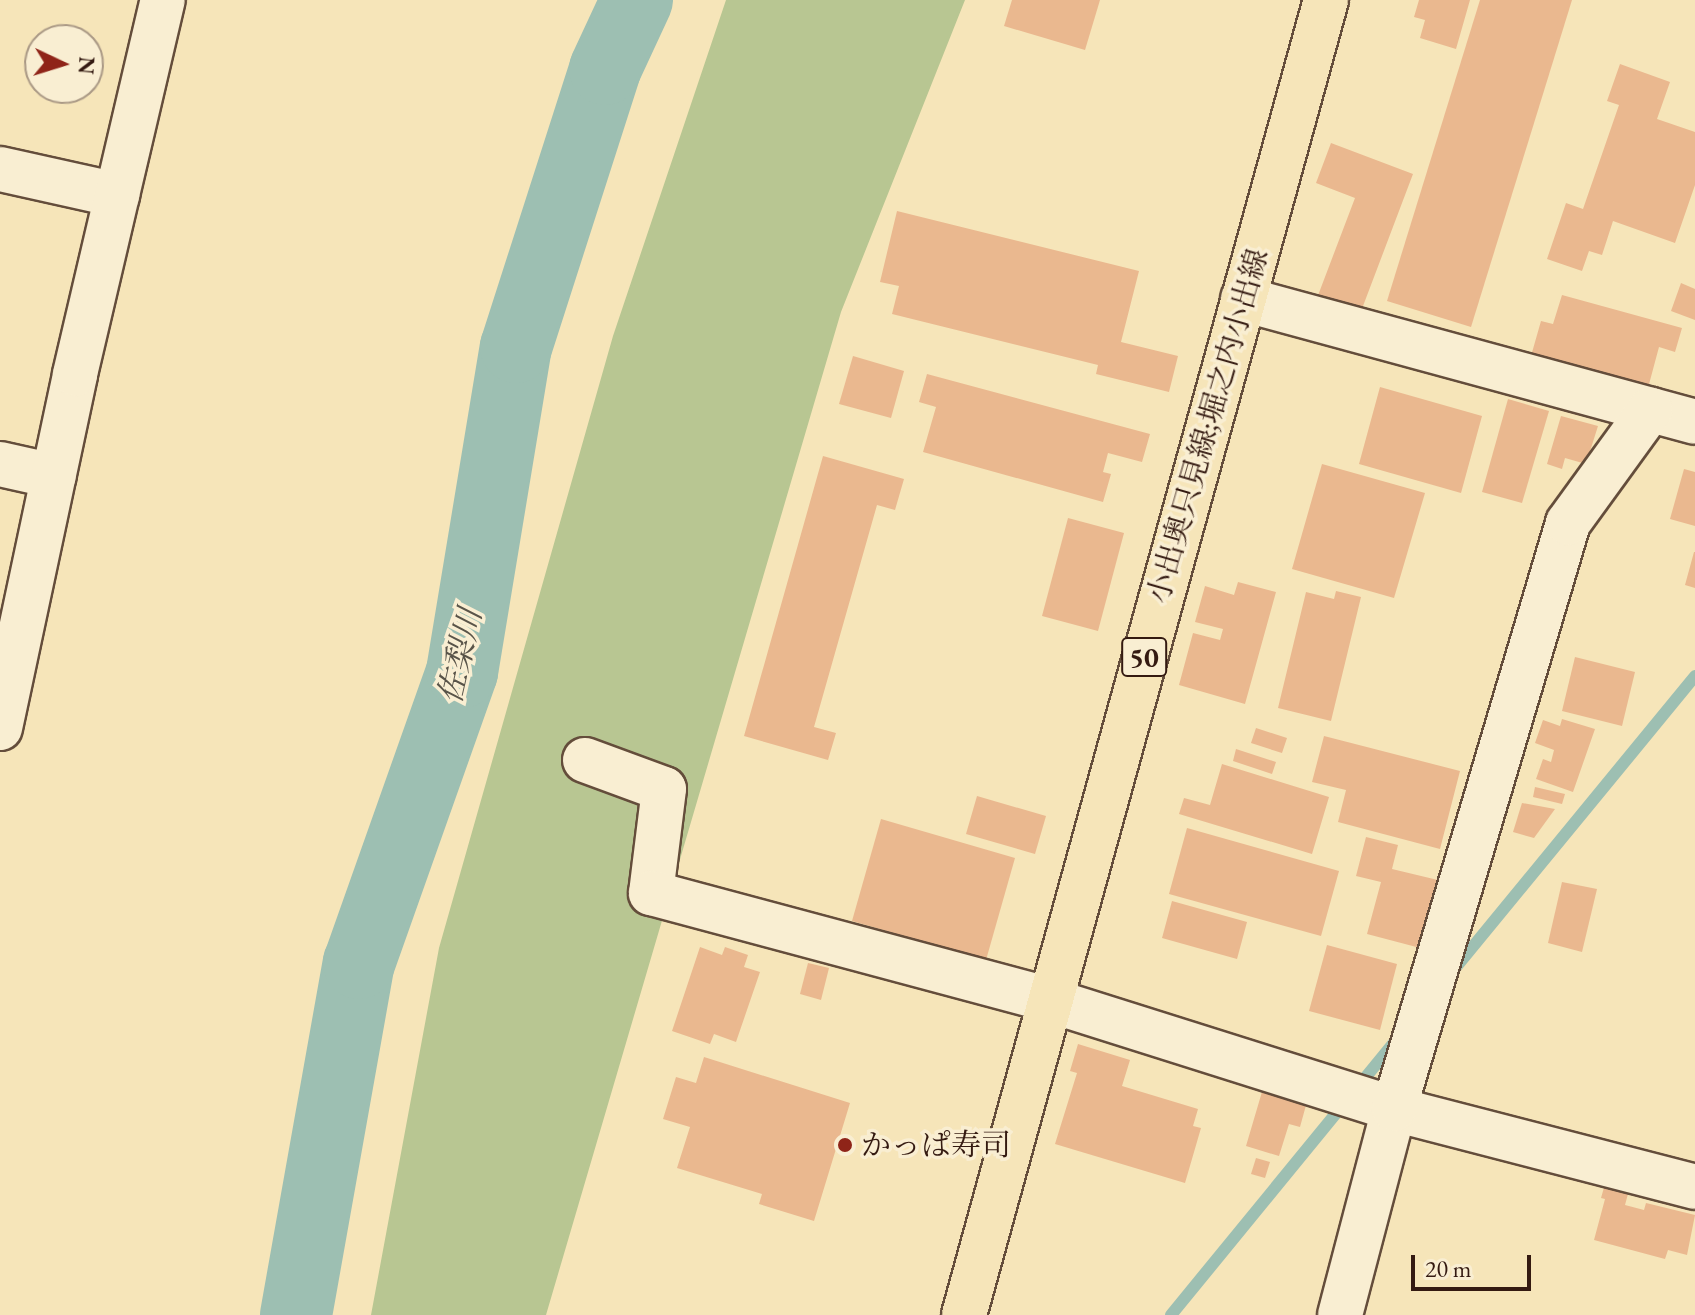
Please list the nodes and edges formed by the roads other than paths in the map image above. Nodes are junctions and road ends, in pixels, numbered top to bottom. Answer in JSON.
{"nodes":[{"id":1,"x":163,"y":0,"type":"edge"},
{"id":2,"x":1326,"y":0,"type":"edge"},
{"id":3,"x":0,"y":169,"type":"edge"},
{"id":4,"x":117,"y":195,"type":"junction"},
{"id":5,"x":1243,"y":299,"type":"junction"},
{"id":6,"x":1650,"y":410,"type":"junction"},
{"id":7,"x":1695,"y":422,"type":"edge"},
{"id":8,"x":0,"y":464,"type":"edge"},
{"id":9,"x":54,"y":476,"type":"junction"},
{"id":10,"x":6,"y":671,"type":"edge"},
{"id":11,"x":0,"y":728,"type":"edge"},
{"id":12,"x":585,"y":760,"type":"dead end"},
{"id":13,"x":1049,"y":1000,"type":"junction"},
{"id":14,"x":1394,"y":1109,"type":"junction"},
{"id":15,"x":1695,"y":1187,"type":"edge"},
{"id":16,"x":964,"y":1315,"type":"edge"},
{"id":17,"x":1340,"y":1315,"type":"edge"}],
"edges":[{"from":1,"to":4,"type":"street"},
{"from":2,"to":5,"type":"main road","name":"小出奥只見線;堀之内小出線","number":"50"},
{"from":3,"to":4,"type":"street"},
{"from":4,"to":9,"type":"street"},
{"from":5,"to":6,"type":"street"},
{"from":5,"to":13,"type":"main road","name":"小出奥只見線;堀之内小出線","number":"50"},
{"from":6,"to":7,"type":"street"},
{"from":6,"to":14,"type":"street"},
{"from":8,"to":9,"type":"street"},
{"from":9,"to":10,"type":"street"},
{"from":10,"to":11,"type":"street"},
{"from":12,"to":13,"type":"street"},
{"from":13,"to":14,"type":"street"},
{"from":13,"to":16,"type":"main road","name":"小出奥只見線;堀之内小出線","number":"50"},
{"from":14,"to":15,"type":"street"},
{"from":14,"to":17,"type":"street"}]}
